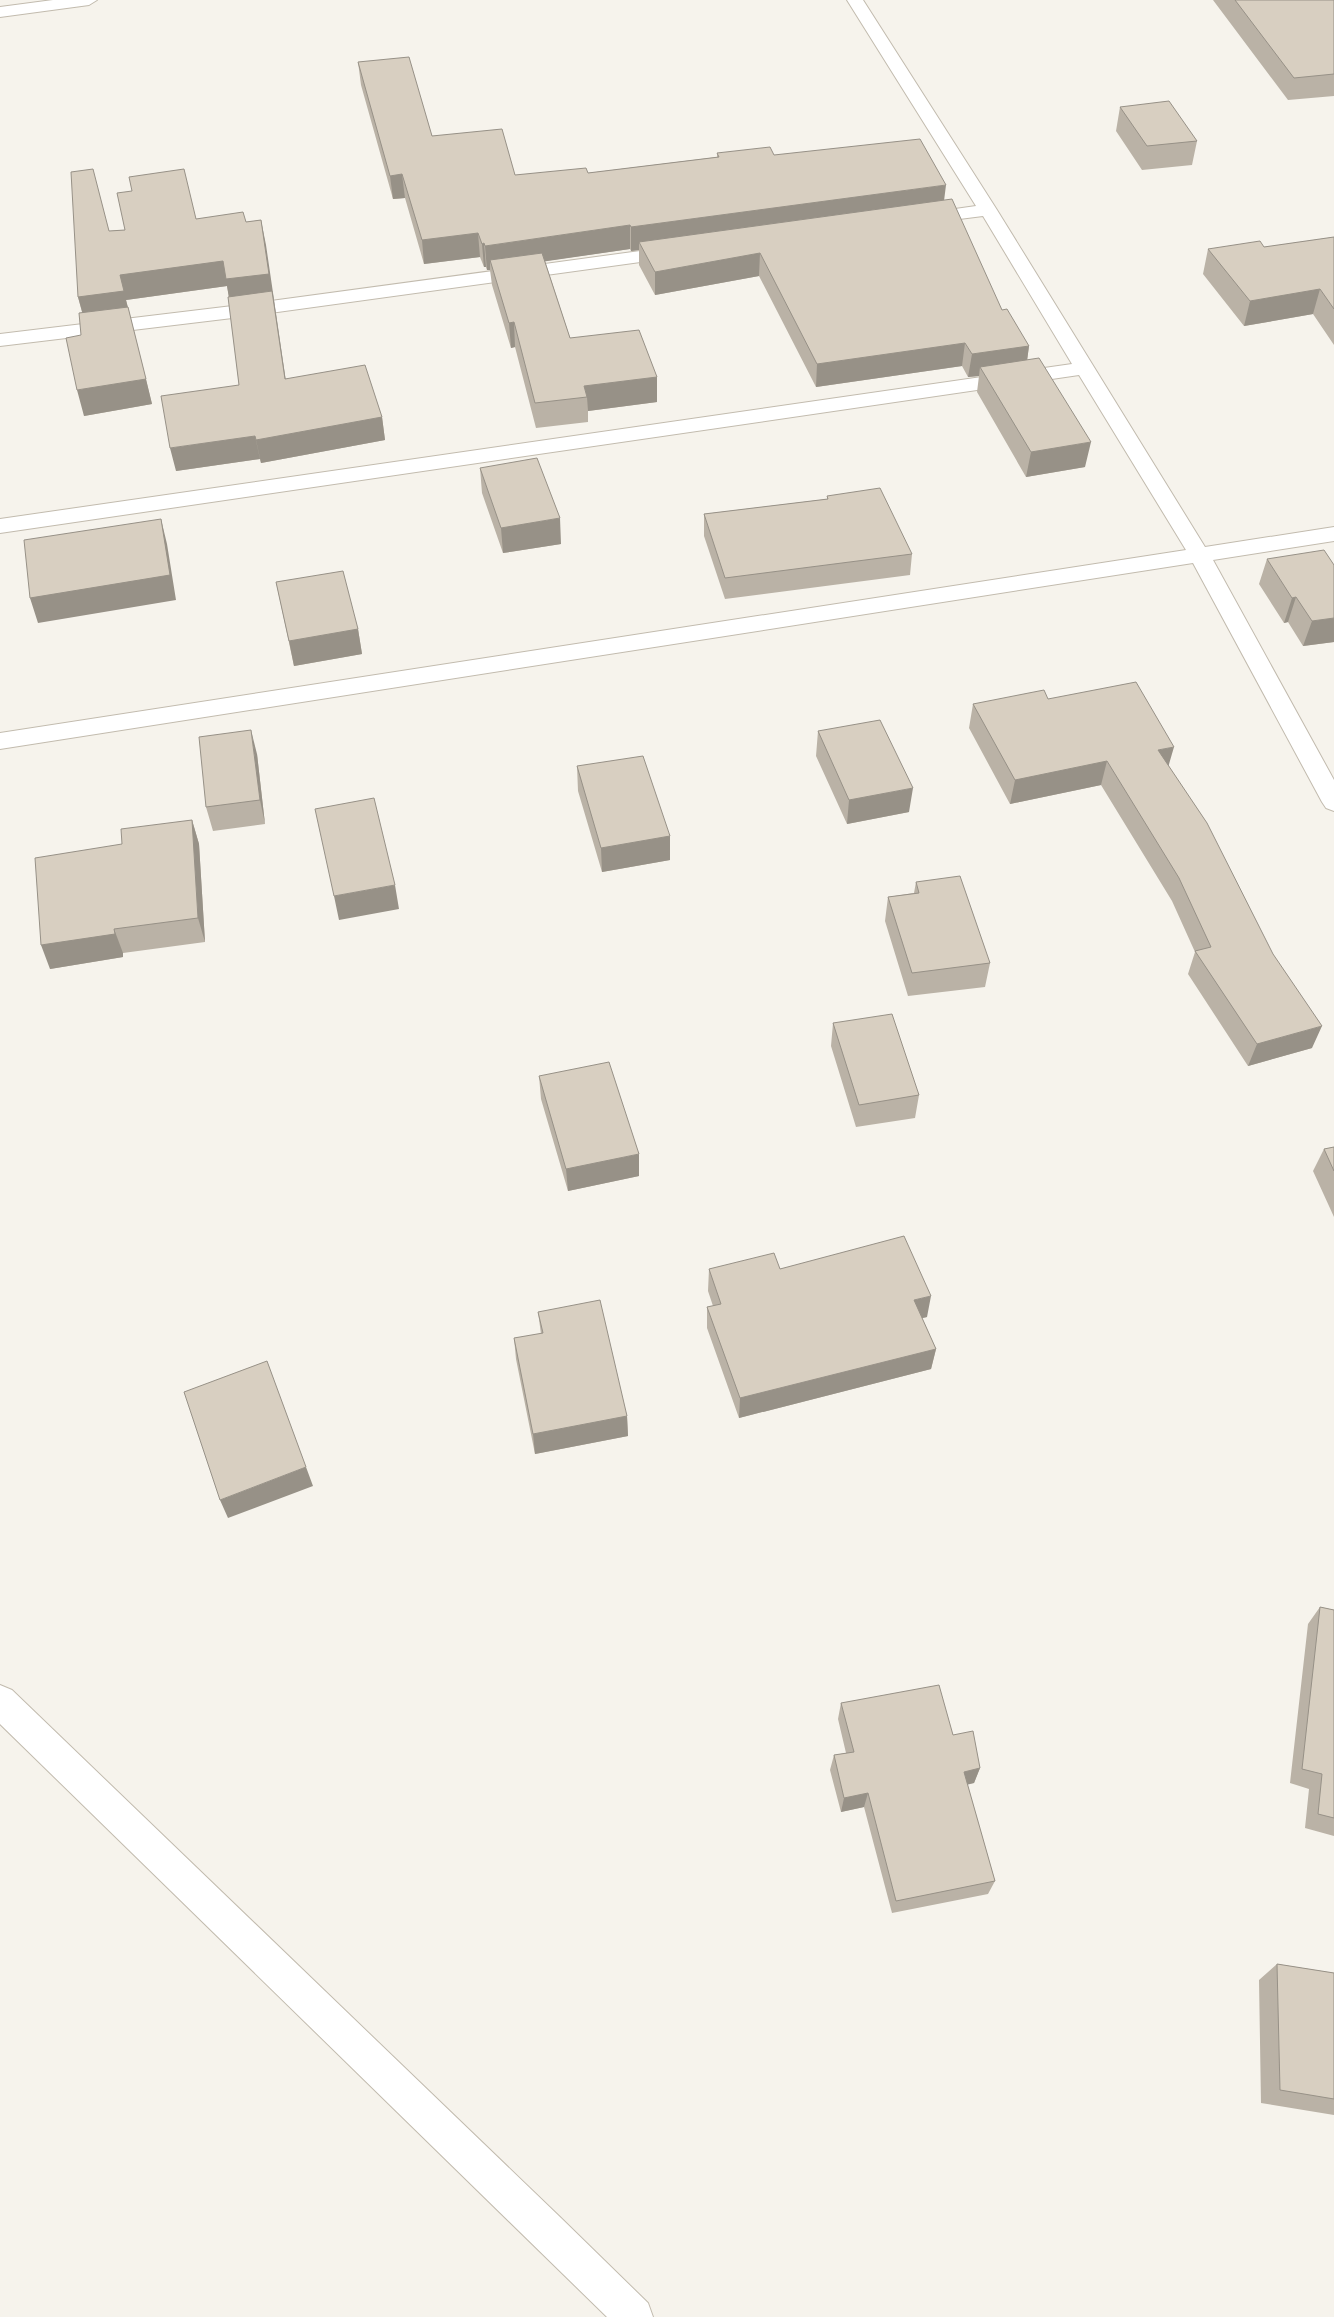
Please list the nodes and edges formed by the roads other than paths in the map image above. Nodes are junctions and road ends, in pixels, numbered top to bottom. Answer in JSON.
{"nodes":[{"id":1,"x":89,"y":0,"type":"edge"},
{"id":2,"x":855,"y":0,"type":"edge"},
{"id":3,"x":0,"y":12,"type":"edge"},
{"id":4,"x":988,"y":210,"type":"junction"},
{"id":5,"x":900,"y":222,"type":"edge"},
{"id":6,"x":692,"y":250,"type":"edge"},
{"id":7,"x":0,"y":340,"type":"edge"},
{"id":8,"x":1086,"y":368,"type":"junction"},
{"id":9,"x":0,"y":526,"type":"edge"},
{"id":10,"x":1334,"y":534,"type":"edge"},
{"id":11,"x":1200,"y":556,"type":"junction"},
{"id":12,"x":0,"y":741,"type":"edge"},
{"id":13,"x":1334,"y":802,"type":"edge"},
{"id":14,"x":0,"y":1701,"type":"edge"},
{"id":15,"x":634,"y":2317,"type":"edge"}],
"edges":[{"from":1,"to":3,"type":"street"},
{"from":2,"to":4,"type":"street"},
{"from":4,"to":5,"type":"street"},
{"from":4,"to":8,"type":"street"},
{"from":6,"to":7,"type":"street"},
{"from":8,"to":9,"type":"street"},
{"from":8,"to":11,"type":"street"},
{"from":10,"to":11,"type":"street"},
{"from":11,"to":12,"type":"street"},
{"from":11,"to":13,"type":"street"},
{"from":14,"to":15,"type":"street"}]}
